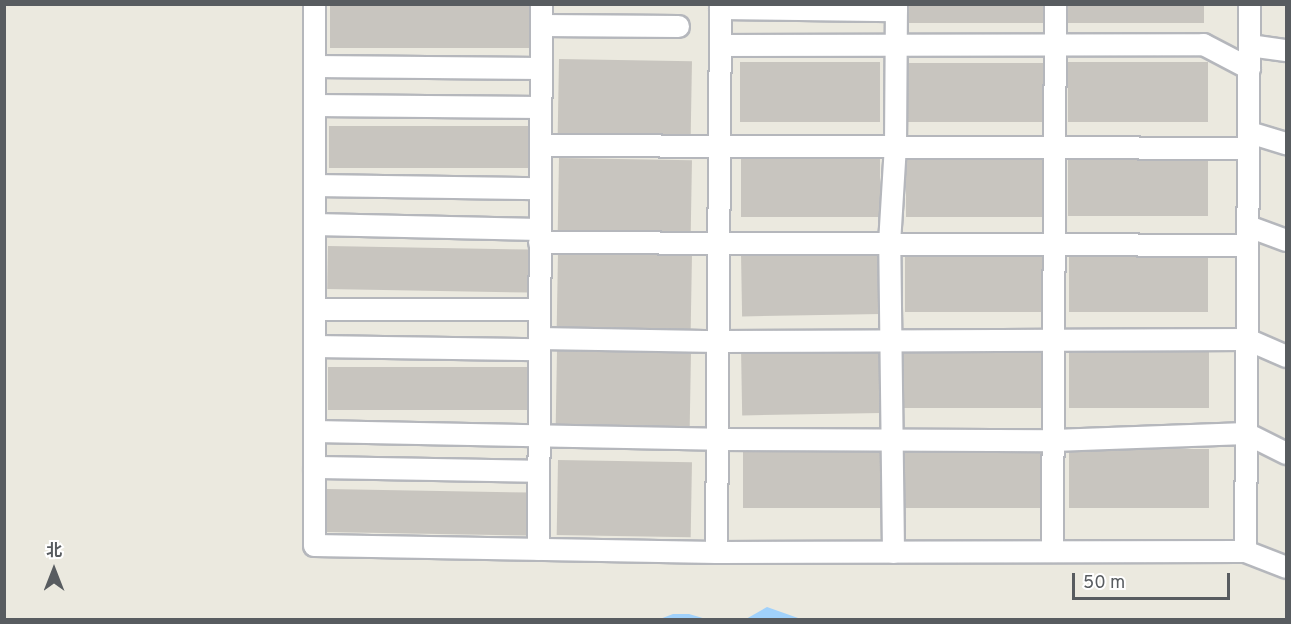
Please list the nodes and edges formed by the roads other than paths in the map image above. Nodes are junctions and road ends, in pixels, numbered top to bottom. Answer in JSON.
{"nodes":[{"id":1,"x":314,"y":4,"type":"edge"},
{"id":2,"x":1055,"y":4,"type":"edge"},
{"id":3,"x":1250,"y":4,"type":"edge"},
{"id":4,"x":720,"y":6,"type":"edge"},
{"id":5,"x":896,"y":7,"type":"edge"},
{"id":6,"x":541,"y":15,"type":"edge"},
{"id":7,"x":678,"y":26,"type":"dead end"},
{"id":8,"x":720,"y":45,"type":"junction"},
{"id":9,"x":896,"y":45,"type":"junction"},
{"id":10,"x":1055,"y":45,"type":"junction"},
{"id":11,"x":1249,"y":45,"type":"junction"},
{"id":12,"x":1287,"y":50,"type":"edge"},
{"id":13,"x":314,"y":66,"type":"junction"},
{"id":14,"x":540,"y":68,"type":"junction"},
{"id":15,"x":1249,"y":68,"type":"junction"},
{"id":16,"x":314,"y":105,"type":"junction"},
{"id":17,"x":540,"y":107,"type":"junction"},
{"id":18,"x":1248,"y":140,"type":"junction"},
{"id":19,"x":1287,"y":143,"type":"edge"},
{"id":20,"x":540,"y":145,"type":"junction"},
{"id":21,"x":895,"y":145,"type":"junction"},
{"id":22,"x":719,"y":147,"type":"junction"},
{"id":23,"x":1054,"y":149,"type":"junction"},
{"id":24,"x":314,"y":185,"type":"junction"},
{"id":25,"x":540,"y":188,"type":"junction"},
{"id":26,"x":314,"y":224,"type":"junction"},
{"id":27,"x":539,"y":235,"type":"junction"},
{"id":28,"x":1248,"y":236,"type":"junction"},
{"id":29,"x":1287,"y":240,"type":"edge"},
{"id":30,"x":718,"y":243,"type":"junction"},
{"id":31,"x":889,"y":243,"type":"junction"},
{"id":32,"x":1054,"y":243,"type":"junction"},
{"id":33,"x":314,"y":309,"type":"junction"},
{"id":34,"x":539,"y":309,"type":"junction"},
{"id":35,"x":891,"y":339,"type":"junction"},
{"id":36,"x":1053,"y":339,"type":"junction"},
{"id":37,"x":1246,"y":339,"type":"junction"},
{"id":38,"x":718,"y":341,"type":"junction"},
{"id":39,"x":539,"y":343,"type":"junction"},
{"id":40,"x":314,"y":346,"type":"junction"},
{"id":41,"x":1287,"y":356,"type":"edge"},
{"id":42,"x":314,"y":431,"type":"junction"},
{"id":43,"x":1246,"y":434,"type":"junction"},
{"id":44,"x":538,"y":435,"type":"junction"},
{"id":45,"x":717,"y":439,"type":"junction"},
{"id":46,"x":892,"y":440,"type":"junction"},
{"id":47,"x":1053,"y":440,"type":"junction"},
{"id":48,"x":1287,"y":453,"type":"edge"},
{"id":49,"x":314,"y":467,"type":"junction"},
{"id":50,"x":538,"y":471,"type":"junction"},
{"id":51,"x":538,"y":549,"type":"junction"},
{"id":52,"x":1052,"y":551,"type":"junction"},
{"id":53,"x":1245,"y":551,"type":"junction"},
{"id":54,"x":716,"y":552,"type":"junction"},
{"id":55,"x":893,"y":552,"type":"junction"},
{"id":56,"x":1287,"y":567,"type":"edge"}],
"edges":[{"from":1,"to":13,"type":"street"},
{"from":2,"to":10,"type":"street"},
{"from":3,"to":11,"type":"street"},
{"from":4,"to":5,"type":"street"},
{"from":4,"to":8,"type":"street"},
{"from":5,"to":9,"type":"street"},
{"from":6,"to":7,"type":"street"},
{"from":6,"to":14,"type":"street"},
{"from":8,"to":9,"type":"street"},
{"from":8,"to":22,"type":"street"},
{"from":9,"to":10,"type":"street"},
{"from":9,"to":21,"type":"street"},
{"from":10,"to":15,"type":"street"},
{"from":10,"to":23,"type":"street"},
{"from":11,"to":12,"type":"street"},
{"from":11,"to":15,"type":"street"},
{"from":13,"to":14,"type":"street"},
{"from":13,"to":16,"type":"street"},
{"from":14,"to":17,"type":"street"},
{"from":15,"to":18,"type":"street"},
{"from":16,"to":17,"type":"street"},
{"from":16,"to":24,"type":"street"},
{"from":17,"to":20,"type":"street"},
{"from":18,"to":19,"type":"street"},
{"from":18,"to":23,"type":"street"},
{"from":18,"to":28,"type":"street"},
{"from":20,"to":22,"type":"street"},
{"from":20,"to":25,"type":"street"},
{"from":21,"to":22,"type":"street"},
{"from":21,"to":23,"type":"street"},
{"from":21,"to":31,"type":"street"},
{"from":22,"to":30,"type":"street"},
{"from":23,"to":32,"type":"street"},
{"from":24,"to":25,"type":"street"},
{"from":24,"to":26,"type":"street"},
{"from":25,"to":27,"type":"street"},
{"from":26,"to":27,"type":"street"},
{"from":26,"to":33,"type":"street"},
{"from":27,"to":30,"type":"street"},
{"from":27,"to":34,"type":"street"},
{"from":28,"to":29,"type":"street"},
{"from":28,"to":32,"type":"street"},
{"from":28,"to":37,"type":"street"},
{"from":30,"to":31,"type":"street"},
{"from":30,"to":38,"type":"street"},
{"from":31,"to":32,"type":"street"},
{"from":31,"to":35,"type":"street"},
{"from":32,"to":36,"type":"street"},
{"from":33,"to":34,"type":"street"},
{"from":33,"to":40,"type":"street"},
{"from":34,"to":39,"type":"street"},
{"from":35,"to":36,"type":"street"},
{"from":35,"to":38,"type":"street"},
{"from":35,"to":46,"type":"street"},
{"from":36,"to":37,"type":"street"},
{"from":36,"to":47,"type":"street"},
{"from":37,"to":41,"type":"street"},
{"from":37,"to":43,"type":"street"},
{"from":38,"to":39,"type":"street"},
{"from":38,"to":45,"type":"street"},
{"from":39,"to":40,"type":"street"},
{"from":39,"to":44,"type":"street"},
{"from":40,"to":42,"type":"street"},
{"from":42,"to":44,"type":"street"},
{"from":42,"to":49,"type":"street"},
{"from":43,"to":47,"type":"street"},
{"from":43,"to":48,"type":"street"},
{"from":43,"to":53,"type":"street"},
{"from":44,"to":45,"type":"street"},
{"from":44,"to":50,"type":"street"},
{"from":45,"to":46,"type":"street"},
{"from":45,"to":54,"type":"street"},
{"from":46,"to":47,"type":"street"},
{"from":46,"to":55,"type":"street"},
{"from":47,"to":52,"type":"street"},
{"from":49,"to":50,"type":"street"},
{"from":49,"to":51,"type":"street"},
{"from":50,"to":51,"type":"street"},
{"from":51,"to":54,"type":"street"},
{"from":52,"to":53,"type":"street"},
{"from":52,"to":55,"type":"street"},
{"from":53,"to":56,"type":"street"},
{"from":54,"to":55,"type":"street"}]}
